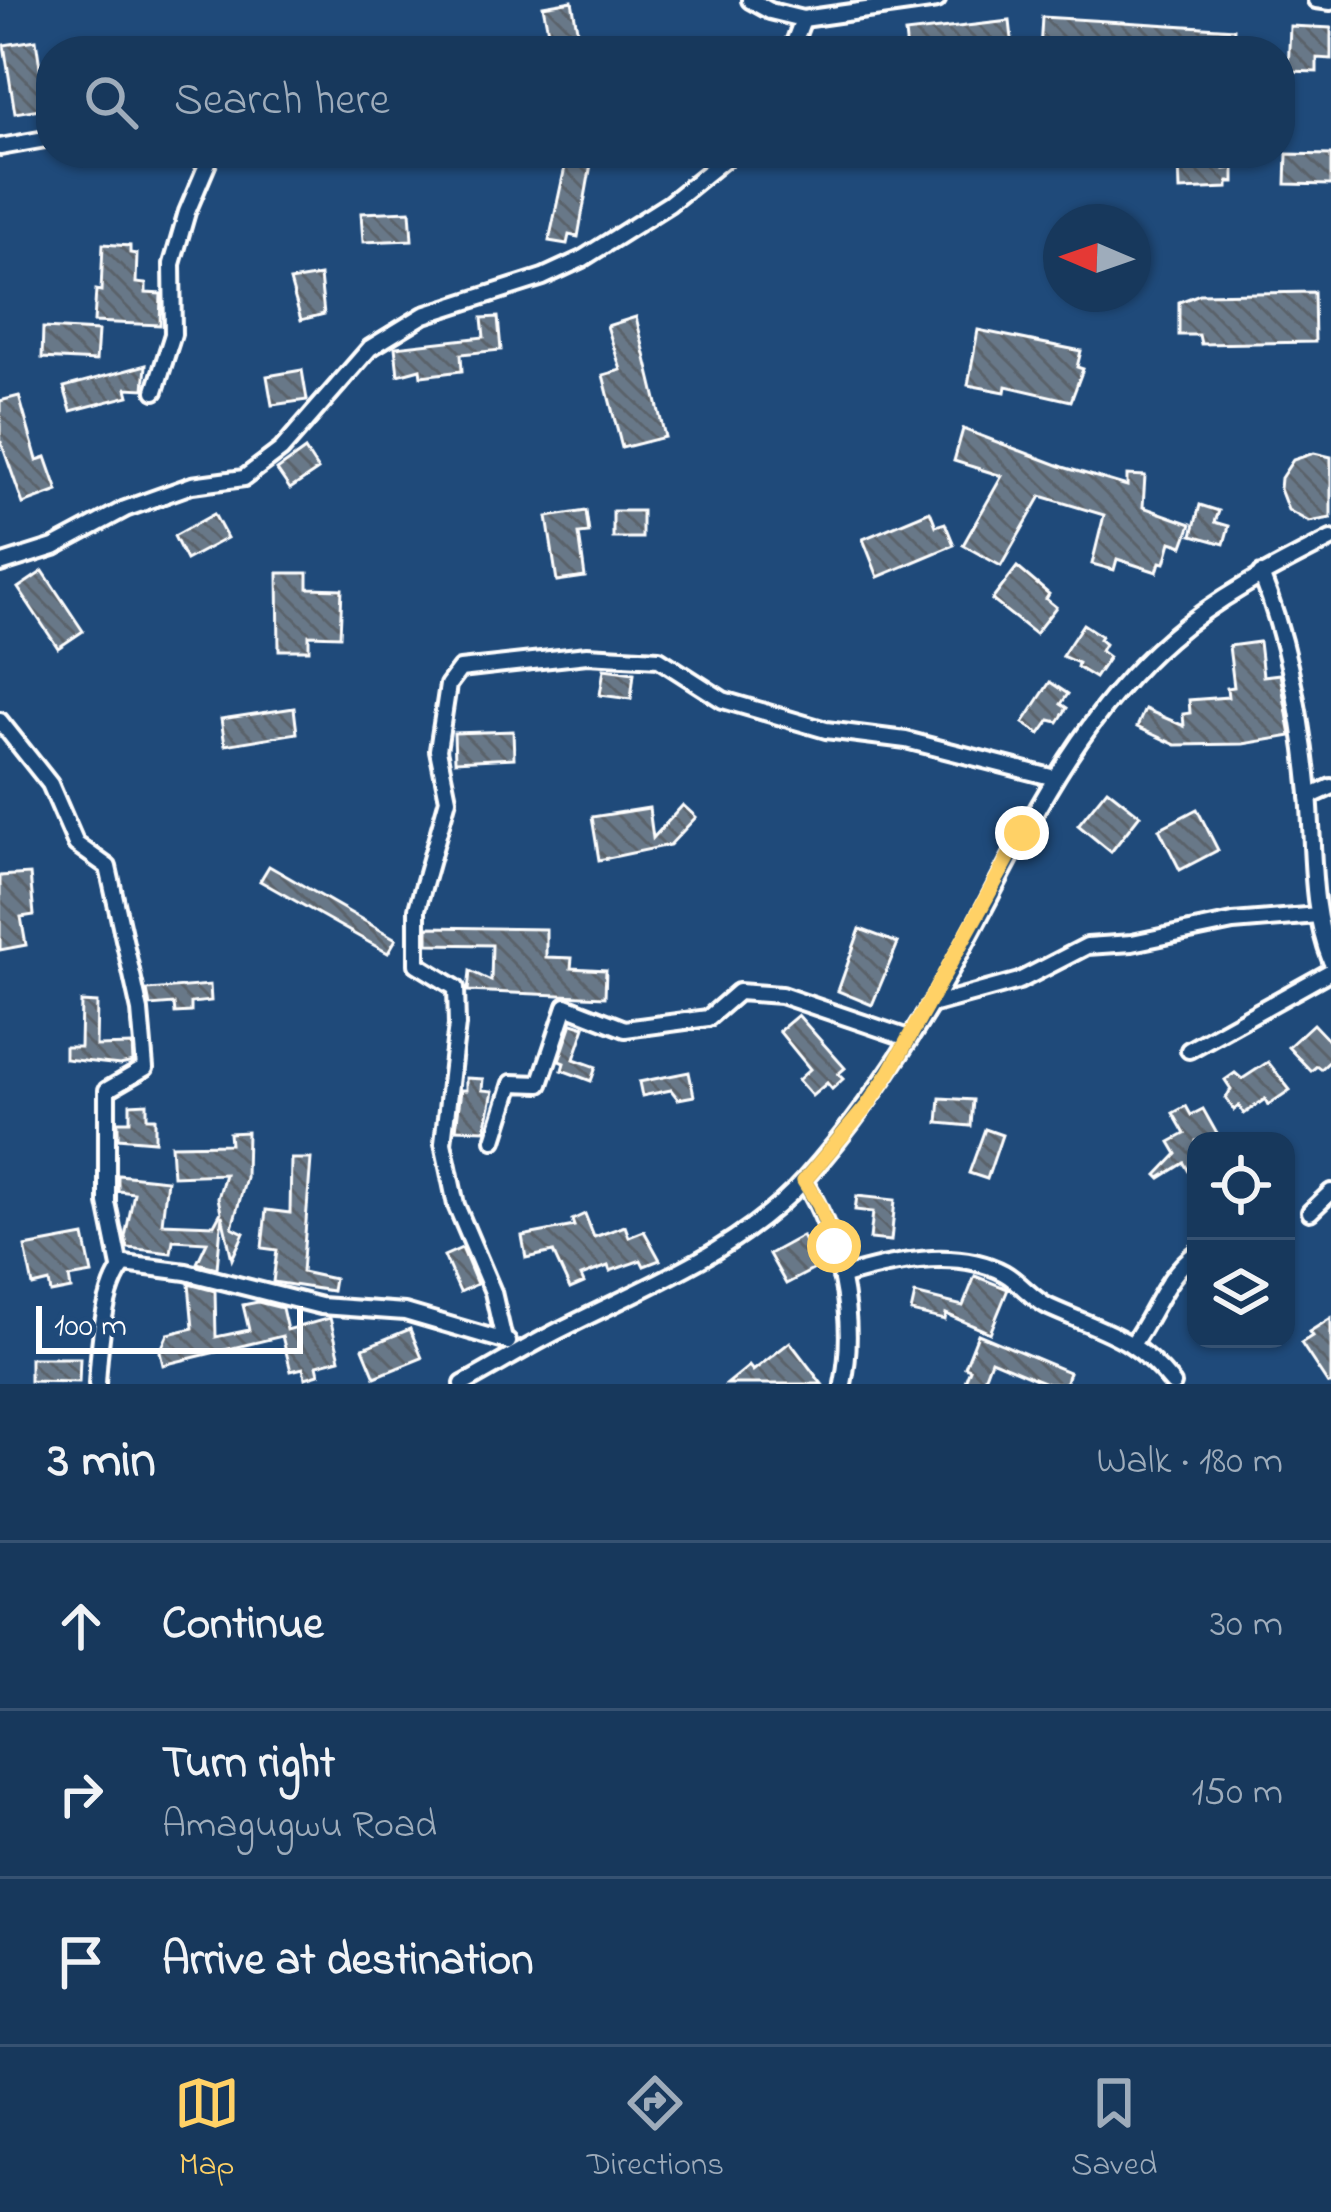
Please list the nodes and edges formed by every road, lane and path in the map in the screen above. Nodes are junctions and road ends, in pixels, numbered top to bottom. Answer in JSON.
{"nodes":[{"id":1,"x":750,"y":0,"type":"edge"},
{"id":2,"x":937,"y":0,"type":"edge"},
{"id":3,"x":1316,"y":0,"type":"edge"},
{"id":4,"x":1331,"y":2,"type":"edge"},
{"id":5,"x":803,"y":20,"type":"junction"},
{"id":6,"x":797,"y":36,"type":"edge"},
{"id":7,"x":36,"y":141,"type":"edge"},
{"id":8,"x":0,"y":147,"type":"edge"},
{"id":9,"x":206,"y":168,"type":"edge"},
{"id":10,"x":714,"y":168,"type":"edge"},
{"id":11,"x":155,"y":391,"type":"dead end"},
{"id":12,"x":1331,"y":539,"type":"edge"},
{"id":13,"x":0,"y":564,"type":"edge"},
{"id":14,"x":1261,"y":574,"type":"junction"},
{"id":15,"x":0,"y":721,"type":"edge"},
{"id":16,"x":1055,"y":778,"type":"junction"},
{"id":17,"x":1331,"y":787,"type":"edge"},
{"id":18,"x":1309,"y":797,"type":"junction"},
{"id":19,"x":1318,"y":915,"type":"junction"},
{"id":20,"x":1331,"y":961,"type":"edge"},
{"id":21,"x":1331,"y":971,"type":"edge"},
{"id":22,"x":931,"y":1004,"type":"junction"},
{"id":23,"x":908,"y":1038,"type":"junction"},
{"id":24,"x":1189,"y":1049,"type":"dead end"},
{"id":25,"x":494,"y":1140,"type":"dead end"},
{"id":26,"x":804,"y":1181,"type":"junction"},
{"id":27,"x":1331,"y":1192,"type":"edge"},
{"id":28,"x":1310,"y":1212,"type":"dead end"},
{"id":29,"x":1187,"y":1260,"type":"edge"},
{"id":30,"x":120,"y":1268,"type":"junction"},
{"id":31,"x":841,"y":1277,"type":"junction"},
{"id":32,"x":504,"y":1340,"type":"junction"},
{"id":33,"x":1133,"y":1343,"type":"junction"},
{"id":34,"x":524,"y":1348,"type":"junction"},
{"id":35,"x":97,"y":1384,"type":"edge"},
{"id":36,"x":463,"y":1384,"type":"edge"},
{"id":37,"x":843,"y":1384,"type":"edge"},
{"id":38,"x":1173,"y":1384,"type":"edge"}],
"edges":[{"from":1,"to":5,"type":"street"},
{"from":2,"to":5,"type":"street"},
{"from":3,"to":4,"type":"street"},
{"from":5,"to":6,"type":"street"},
{"from":7,"to":8,"type":"street"},
{"from":9,"to":11,"type":"street"},
{"from":10,"to":13,"type":"street"},
{"from":12,"to":14,"type":"street"},
{"from":14,"to":16,"type":"street"},
{"from":14,"to":18,"type":"street"},
{"from":15,"to":30,"type":"street"},
{"from":16,"to":22,"type":"street"},
{"from":16,"to":32,"type":"street"},
{"from":17,"to":18,"type":"street"},
{"from":18,"to":19,"type":"street"},
{"from":19,"to":20,"type":"street"},
{"from":19,"to":22,"type":"street"},
{"from":21,"to":24,"type":"street"},
{"from":22,"to":23,"type":"street"},
{"from":23,"to":25,"type":"street"},
{"from":23,"to":26,"type":"street"},
{"from":26,"to":31,"type":"street"},
{"from":26,"to":34,"type":"street"},
{"from":27,"to":28,"type":"street"},
{"from":29,"to":33,"type":"street"},
{"from":30,"to":32,"type":"street"},
{"from":30,"to":35,"type":"street"},
{"from":31,"to":33,"type":"street"},
{"from":31,"to":37,"type":"street"},
{"from":32,"to":34,"type":"street"},
{"from":33,"to":38,"type":"street"},
{"from":34,"to":36,"type":"street"}]}
